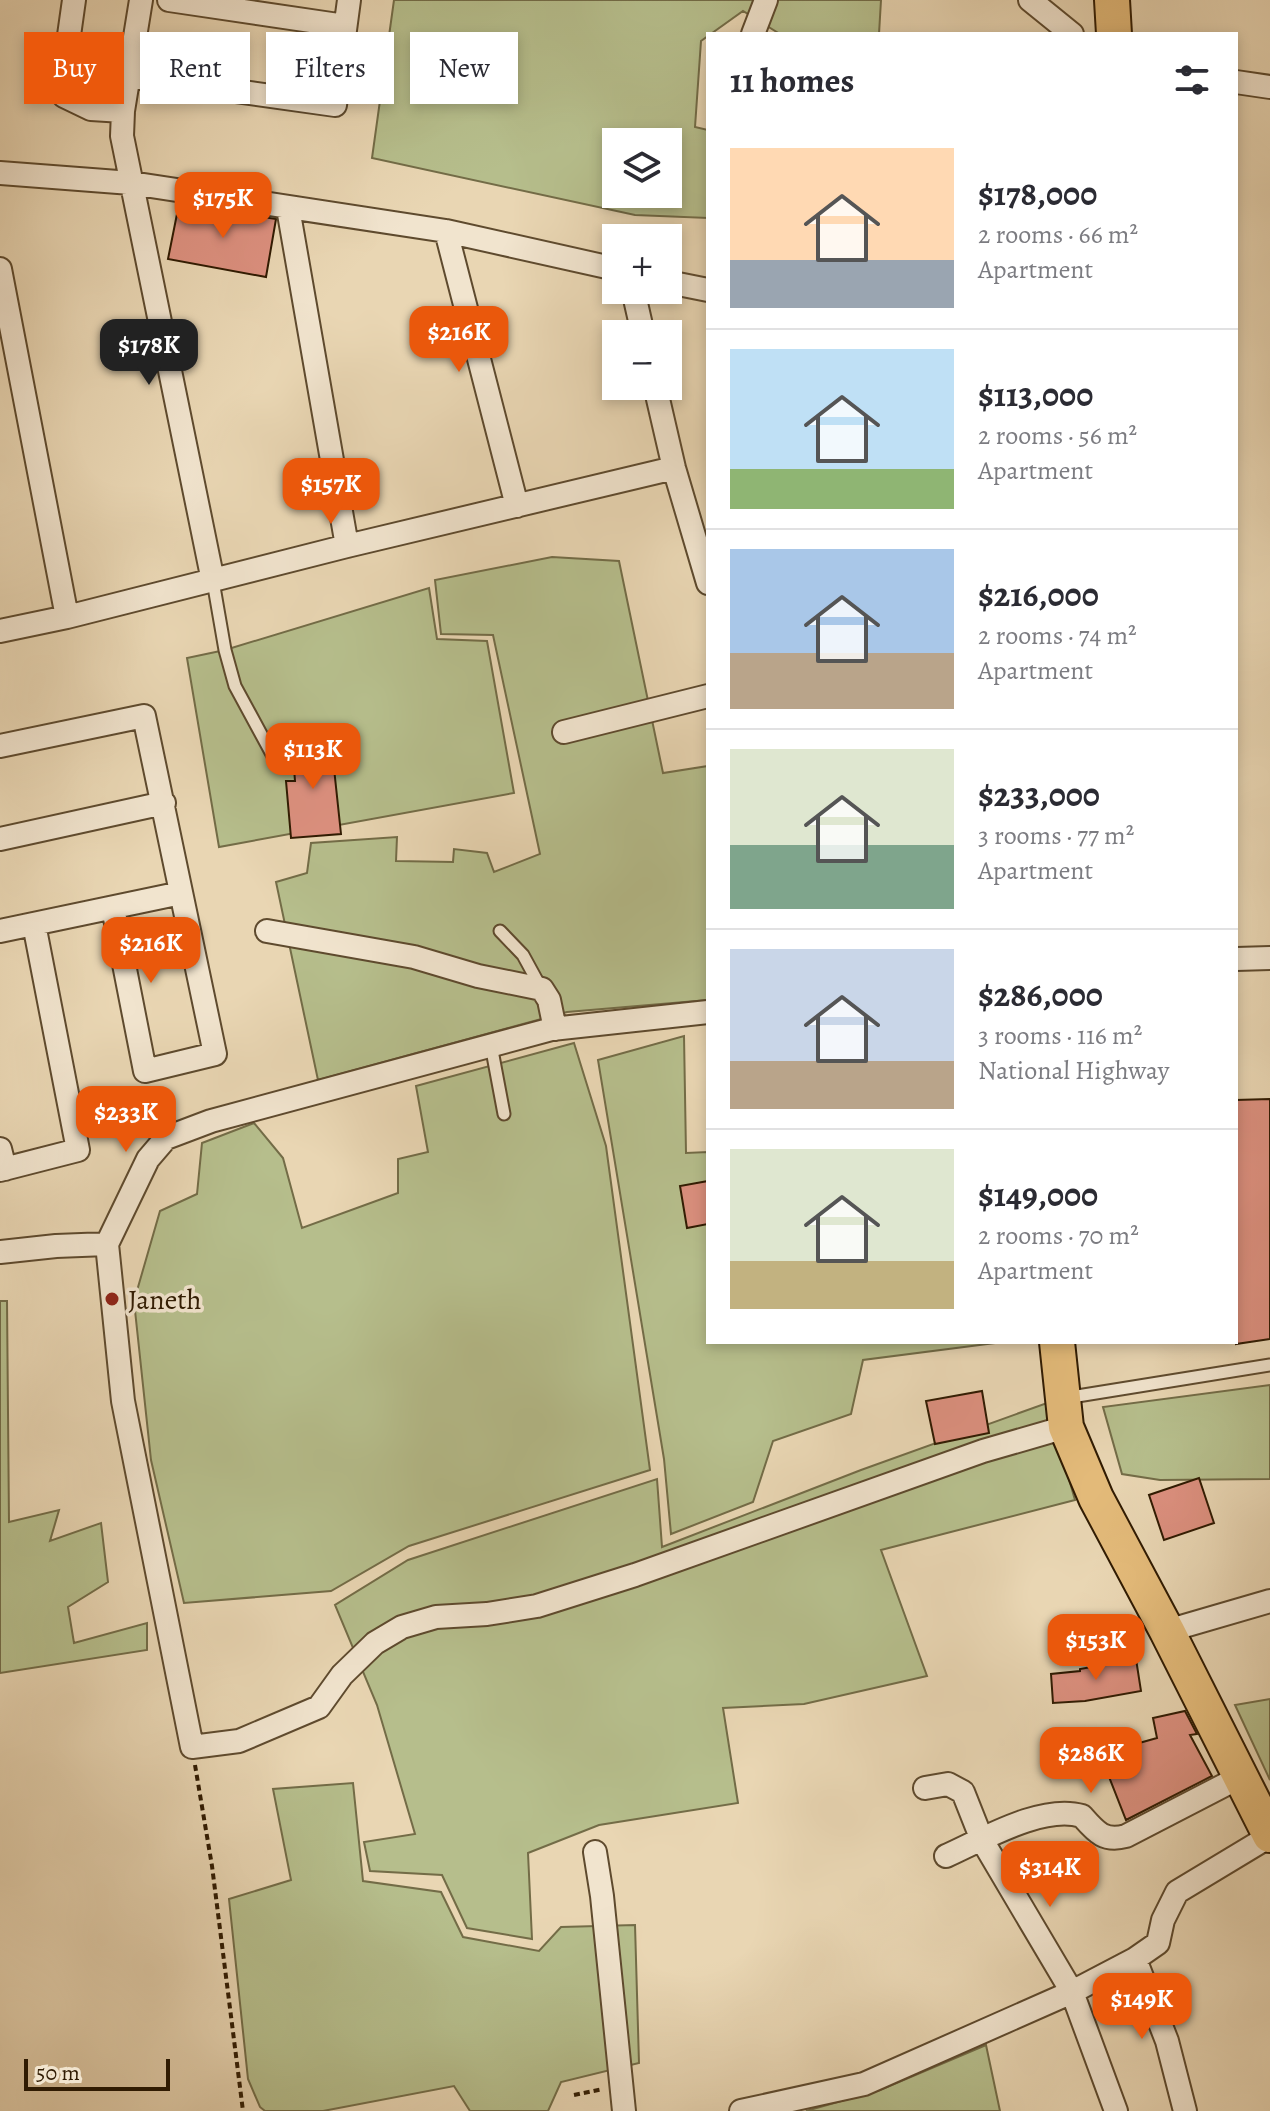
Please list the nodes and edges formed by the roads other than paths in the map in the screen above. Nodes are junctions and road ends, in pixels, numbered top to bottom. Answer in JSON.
{"nodes":[{"id":1,"x":74,"y":0,"type":"edge"},
{"id":2,"x":141,"y":0,"type":"edge"},
{"id":3,"x":169,"y":0,"type":"edge"},
{"id":4,"x":349,"y":0,"type":"edge"},
{"id":5,"x":766,"y":0,"type":"edge"},
{"id":6,"x":1030,"y":0,"type":"edge"},
{"id":7,"x":1112,"y":0,"type":"edge"},
{"id":8,"x":345,"y":26,"type":"junction"},
{"id":9,"x":754,"y":32,"type":"edge"},
{"id":10,"x":1070,"y":32,"type":"edge"},
{"id":11,"x":1114,"y":32,"type":"edge"},
{"id":12,"x":129,"y":76,"type":"junction"},
{"id":13,"x":1238,"y":82,"type":"edge"},
{"id":14,"x":1270,"y":87,"type":"edge"},
{"id":15,"x":123,"y":111,"type":"junction"},
{"id":16,"x":0,"y":173,"type":"edge"},
{"id":17,"x":131,"y":183,"type":"junction"},
{"id":18,"x":288,"y":208,"type":"junction"},
{"id":19,"x":446,"y":231,"type":"junction"},
{"id":20,"x":602,"y":266,"type":"edge"},
{"id":21,"x":0,"y":269,"type":"edge"},
{"id":22,"x":682,"y":285,"type":"edge"},
{"id":23,"x":706,"y":290,"type":"edge"},
{"id":24,"x":658,"y":400,"type":"edge"},
{"id":25,"x":674,"y":468,"type":"junction"},
{"id":26,"x":517,"y":506,"type":"junction"},
{"id":27,"x":347,"y":546,"type":"junction"},
{"id":28,"x":706,"y":576,"type":"edge"},
{"id":29,"x":213,"y":581,"type":"junction"},
{"id":30,"x":67,"y":617,"type":"junction"},
{"id":31,"x":0,"y":631,"type":"edge"},
{"id":32,"x":706,"y":696,"type":"edge"},
{"id":33,"x":564,"y":732,"type":"dead end"},
{"id":34,"x":0,"y":746,"type":"edge"},
{"id":35,"x":274,"y":758,"type":"dead end"},
{"id":36,"x":164,"y":803,"type":"junction"},
{"id":37,"x":0,"y":839,"type":"edge"},
{"id":38,"x":181,"y":893,"type":"junction"},
{"id":39,"x":113,"y":908,"type":"junction"},
{"id":40,"x":34,"y":924,"type":"junction"},
{"id":41,"x":0,"y":931,"type":"edge"},
{"id":42,"x":267,"y":931,"type":"dead end"},
{"id":43,"x":500,"y":931,"type":"dead end"},
{"id":44,"x":1270,"y":958,"type":"edge"},
{"id":45,"x":1238,"y":959,"type":"edge"},
{"id":46,"x":542,"y":989,"type":"junction"},
{"id":47,"x":706,"y":1012,"type":"edge"},
{"id":48,"x":555,"y":1029,"type":"junction"},
{"id":49,"x":491,"y":1045,"type":"junction"},
{"id":50,"x":504,"y":1114,"type":"dead end"},
{"id":51,"x":2,"y":1163,"type":"edge"},
{"id":52,"x":107,"y":1244,"type":"junction"},
{"id":53,"x":0,"y":1252,"type":"edge"},
{"id":54,"x":1057,"y":1344,"type":"edge"},
{"id":55,"x":1270,"y":1365,"type":"edge"},
{"id":56,"x":1065,"y":1413,"type":"junction"},
{"id":57,"x":1270,"y":1601,"type":"edge"},
{"id":58,"x":1167,"y":1631,"type":"junction"},
{"id":59,"x":1242,"y":1776,"type":"junction"},
{"id":60,"x":925,"y":1788,"type":"dead end"},
{"id":61,"x":1270,"y":1835,"type":"edge"},
{"id":62,"x":982,"y":1840,"type":"junction"},
{"id":63,"x":595,"y":1852,"type":"dead end"},
{"id":64,"x":946,"y":1856,"type":"dead end"},
{"id":65,"x":1135,"y":1959,"type":"junction"},
{"id":66,"x":1072,"y":1992,"type":"junction"},
{"id":67,"x":624,"y":2111,"type":"edge"},
{"id":68,"x":741,"y":2111,"type":"edge"},
{"id":69,"x":1116,"y":2111,"type":"edge"},
{"id":70,"x":1185,"y":2111,"type":"edge"}],
"edges":[{"from":1,"to":15,"type":"street"},
{"from":2,"to":12,"type":"street"},
{"from":3,"to":8,"type":"street"},
{"from":4,"to":8,"type":"street"},
{"from":5,"to":9,"type":"street"},
{"from":6,"to":10,"type":"street"},
{"from":7,"to":11,"type":"main road"},
{"from":8,"to":12,"type":"street"},
{"from":12,"to":15,"type":"street"},
{"from":13,"to":14,"type":"street"},
{"from":15,"to":17,"type":"street"},
{"from":16,"to":17,"type":"street"},
{"from":17,"to":18,"type":"street"},
{"from":17,"to":29,"type":"street"},
{"from":18,"to":19,"type":"street"},
{"from":18,"to":27,"type":"street"},
{"from":19,"to":20,"type":"street"},
{"from":19,"to":26,"type":"street"},
{"from":21,"to":30,"type":"street"},
{"from":22,"to":23,"type":"street"},
{"from":24,"to":25,"type":"street"},
{"from":25,"to":26,"type":"street"},
{"from":25,"to":28,"type":"street"},
{"from":26,"to":27,"type":"street"},
{"from":27,"to":29,"type":"street"},
{"from":29,"to":30,"type":"street"},
{"from":29,"to":35,"type":"lane"},
{"from":30,"to":31,"type":"street"},
{"from":32,"to":33,"type":"street"},
{"from":34,"to":36,"type":"street"},
{"from":36,"to":37,"type":"street"},
{"from":36,"to":38,"type":"street"},
{"from":38,"to":39,"type":"street"},
{"from":38,"to":39,"type":"street"},
{"from":39,"to":40,"type":"street"},
{"from":40,"to":41,"type":"street"},
{"from":40,"to":51,"type":"street"},
{"from":42,"to":46,"type":"street"},
{"from":43,"to":46,"type":"lane"},
{"from":44,"to":45,"type":"street"},
{"from":46,"to":48,"type":"street"},
{"from":47,"to":48,"type":"street"},
{"from":48,"to":49,"type":"street"},
{"from":49,"to":50,"type":"lane"},
{"from":49,"to":52,"type":"street"},
{"from":52,"to":53,"type":"street"},
{"from":52,"to":56,"type":"street"},
{"from":54,"to":56,"type":"main road"},
{"from":55,"to":56,"type":"lane"},
{"from":56,"to":58,"type":"main road"},
{"from":57,"to":58,"type":"street"},
{"from":58,"to":59,"type":"main road"},
{"from":59,"to":61,"type":"main road"},
{"from":59,"to":62,"type":"street"},
{"from":60,"to":62,"type":"street"},
{"from":61,"to":65,"type":"street"},
{"from":62,"to":64,"type":"street"},
{"from":62,"to":66,"type":"street"},
{"from":63,"to":67,"type":"street"},
{"from":65,"to":66,"type":"street"},
{"from":65,"to":70,"type":"street"},
{"from":66,"to":68,"type":"street"},
{"from":66,"to":69,"type":"street"}]}
